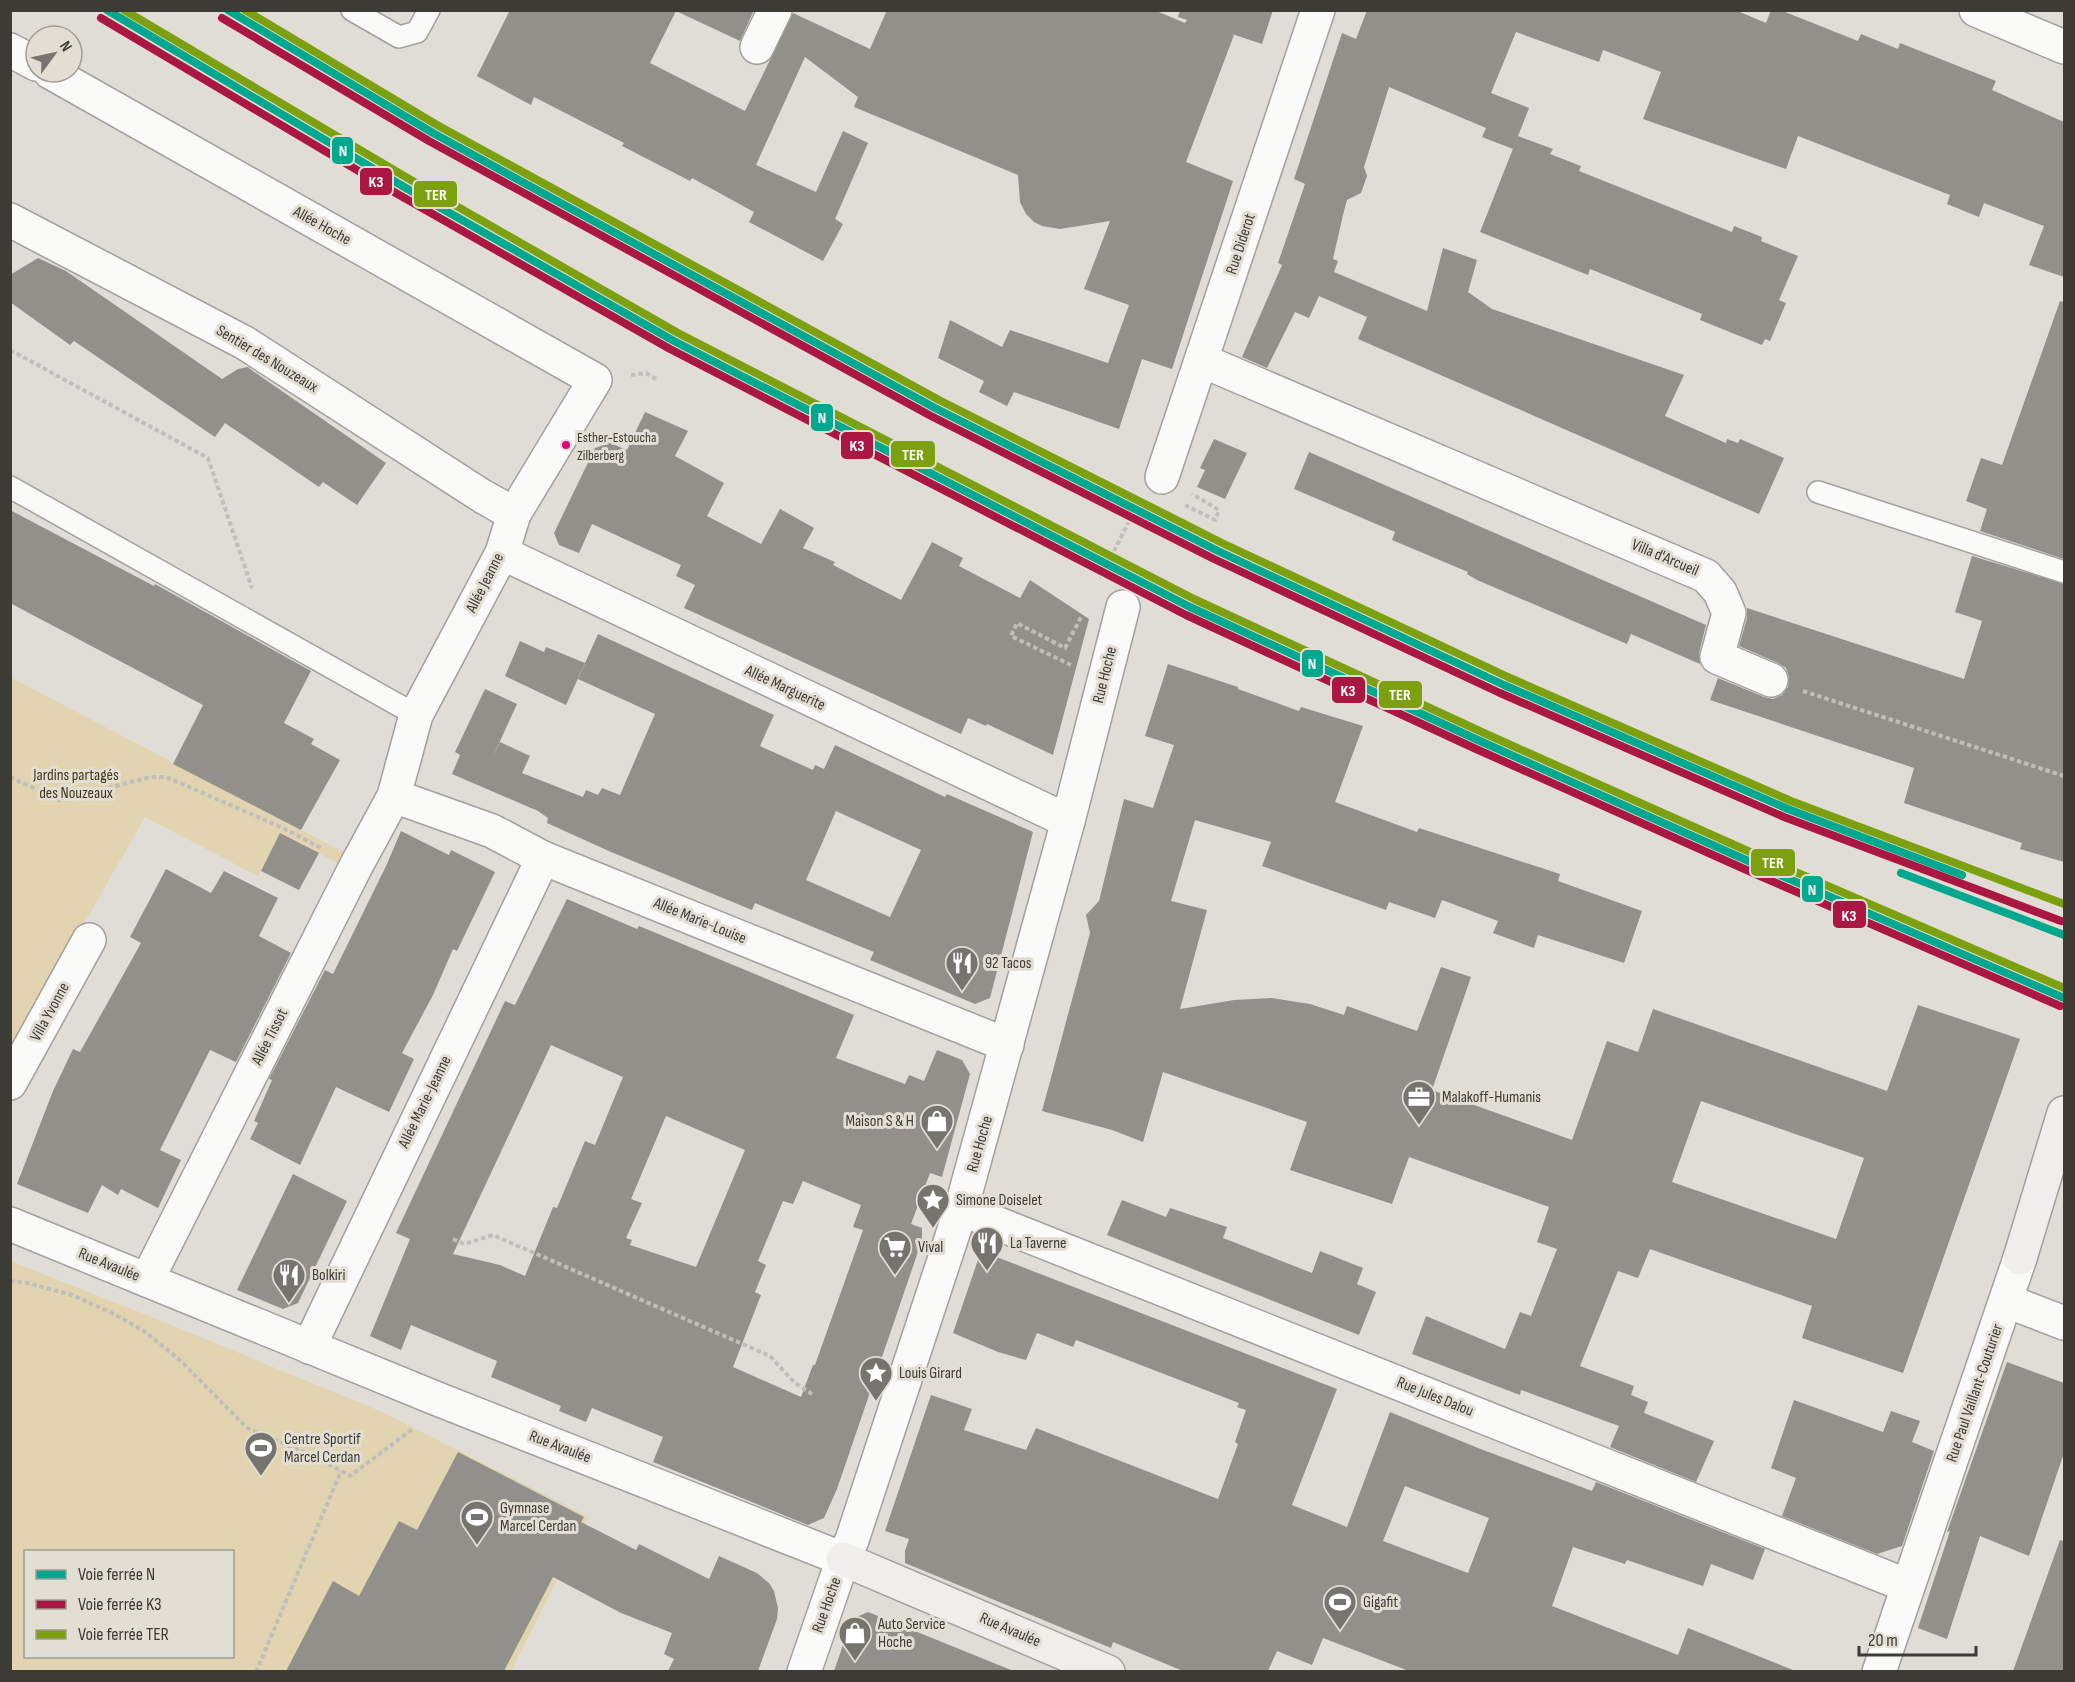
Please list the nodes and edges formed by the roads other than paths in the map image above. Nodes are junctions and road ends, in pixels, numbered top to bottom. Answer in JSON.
{"nodes":[{"id":1,"x":352,"y":10,"type":"edge"},
{"id":2,"x":429,"y":10,"type":"edge"},
{"id":3,"x":775,"y":10,"type":"edge"},
{"id":4,"x":1318,"y":10,"type":"edge"},
{"id":5,"x":1976,"y":10,"type":"edge"},
{"id":6,"x":757,"y":47,"type":"dead end"},
{"id":7,"x":2064,"y":47,"type":"edge"},
{"id":8,"x":10,"y":50,"type":"edge"},
{"id":9,"x":24,"y":58,"type":"edge"},
{"id":10,"x":71,"y":84,"type":"edge"},
{"id":11,"x":10,"y":220,"type":"edge"},
{"id":12,"x":1203,"y":361,"type":"junction"},
{"id":13,"x":595,"y":380,"type":"joint"},
{"id":14,"x":10,"y":487,"type":"edge"},
{"id":15,"x":1152,"y":487,"type":"road end"},
{"id":16,"x":1818,"y":492,"type":"dead end"},
{"id":17,"x":514,"y":514,"type":"junction"},
{"id":18,"x":502,"y":553,"type":"junction"},
{"id":19,"x":2064,"y":573,"type":"edge"},
{"id":20,"x":1123,"y":607,"type":"dead end"},
{"id":21,"x":1771,"y":680,"type":"road end"},
{"id":22,"x":416,"y":715,"type":"junction"},
{"id":23,"x":394,"y":796,"type":"junction"},
{"id":24,"x":1068,"y":821,"type":"junction"},
{"id":25,"x":543,"y":858,"type":"junction"},
{"id":26,"x":89,"y":940,"type":"dead end"},
{"id":27,"x":1007,"y":1045,"type":"junction"},
{"id":28,"x":10,"y":1083,"type":"edge"},
{"id":29,"x":2064,"y":1113,"type":"edge"},
{"id":30,"x":961,"y":1209,"type":"junction"},
{"id":31,"x":10,"y":1224,"type":"edge"},
{"id":32,"x":147,"y":1280,"type":"junction"},
{"id":33,"x":2007,"y":1301,"type":"junction"},
{"id":34,"x":2064,"y":1323,"type":"edge"},
{"id":35,"x":309,"y":1347,"type":"junction"},
{"id":36,"x":843,"y":1559,"type":"junction"},
{"id":37,"x":1908,"y":1586,"type":"junction"},
{"id":38,"x":804,"y":1671,"type":"edge"},
{"id":39,"x":1108,"y":1671,"type":"edge"},
{"id":40,"x":1879,"y":1671,"type":"edge"}],
"edges":[{"from":1,"to":2,"type":"lane"},
{"from":3,"to":6,"type":"street"},
{"from":4,"to":12,"type":"street","name":"Rue Diderot"},
{"from":5,"to":7,"type":"street"},
{"from":8,"to":9,"type":"street"},
{"from":10,"to":13,"type":"street","name":"Allée Hoche"},
{"from":11,"to":17,"type":"street","name":"Sentier des Nouzeaux"},
{"from":12,"to":15,"type":"street","name":"Rue Diderot"},
{"from":12,"to":21,"type":"street","name":"Villa d'Arcueil"},
{"from":13,"to":17,"type":"street","name":"Allée Jeanne"},
{"from":14,"to":22,"type":"lane"},
{"from":16,"to":19,"type":"lane"},
{"from":17,"to":18,"type":"street","name":"Allée Jeanne"},
{"from":18,"to":22,"type":"street","name":"Allée Jeanne"},
{"from":18,"to":24,"type":"street","name":"Allée Marguerite"},
{"from":20,"to":24,"type":"street","name":"Rue Hoche"},
{"from":22,"to":23,"type":"street","name":"Allée Jeanne"},
{"from":23,"to":25,"type":"street","name":"Allée Marie-Louise"},
{"from":23,"to":32,"type":"street","name":"Allée Tissot"},
{"from":24,"to":27,"type":"street","name":"Rue Hoche"},
{"from":25,"to":27,"type":"street","name":"Allée Marie-Louise"},
{"from":25,"to":35,"type":"street","name":"Allée Marie-Jeanne"},
{"from":26,"to":28,"type":"street","name":"Villa Yvonne"},
{"from":27,"to":30,"type":"street","name":"Rue Hoche"},
{"from":29,"to":33,"type":"street","name":"Rue Paul Vaillant-Couturier"},
{"from":30,"to":36,"type":"street","name":"Rue Hoche"},
{"from":30,"to":37,"type":"street","name":"Rue Jules Dalou"},
{"from":31,"to":32,"type":"street","name":"Rue Avaulée"},
{"from":32,"to":35,"type":"street","name":"Rue Avaulée"},
{"from":33,"to":34,"type":"street"},
{"from":33,"to":37,"type":"street","name":"Rue Paul Vaillant-Couturier"},
{"from":35,"to":36,"type":"street","name":"Rue Avaulée"},
{"from":36,"to":38,"type":"street","name":"Rue Hoche"},
{"from":36,"to":39,"type":"street","name":"Rue Avaulée"},
{"from":37,"to":40,"type":"street","name":"Rue Paul Vaillant-Couturier"}]}
